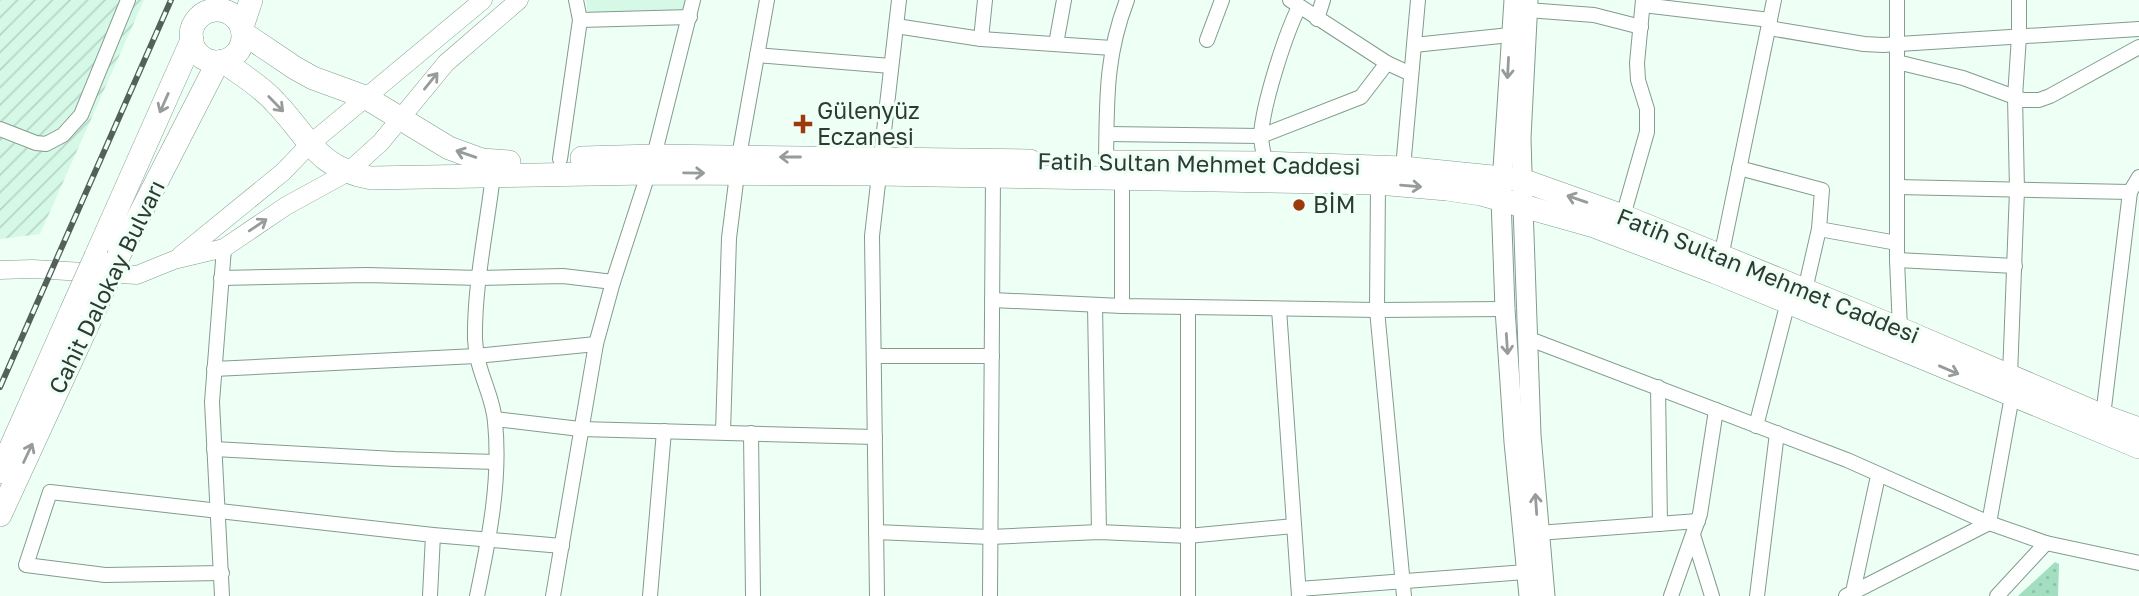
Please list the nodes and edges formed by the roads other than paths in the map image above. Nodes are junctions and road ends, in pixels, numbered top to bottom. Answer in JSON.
{"nodes":[{"id":1,"x":128,"y":0,"type":"edge"},
{"id":2,"x":251,"y":0,"type":"edge"},
{"id":3,"x":483,"y":0,"type":"edge"},
{"id":4,"x":519,"y":0,"type":"edge"},
{"id":5,"x":576,"y":0,"type":"edge"},
{"id":6,"x":693,"y":0,"type":"edge"},
{"id":7,"x":767,"y":0,"type":"edge"},
{"id":8,"x":899,"y":0,"type":"edge"},
{"id":9,"x":985,"y":0,"type":"edge"},
{"id":10,"x":1064,"y":0,"type":"edge"},
{"id":11,"x":1127,"y":0,"type":"edge"},
{"id":12,"x":1222,"y":0,"type":"edge"},
{"id":13,"x":1322,"y":0,"type":"edge"},
{"id":14,"x":1418,"y":0,"type":"edge"},
{"id":15,"x":1774,"y":0,"type":"edge"},
{"id":16,"x":1897,"y":0,"type":"edge"},
{"id":17,"x":2019,"y":0,"type":"edge"},
{"id":18,"x":1523,"y":3,"type":"edge"},
{"id":19,"x":1643,"y":3,"type":"edge"},
{"id":20,"x":1295,"y":4,"type":"edge"},
{"id":21,"x":211,"y":5,"type":"edge"},
{"id":22,"x":690,"y":17,"type":"junction"},
{"id":23,"x":1317,"y":19,"type":"junction"},
{"id":24,"x":580,"y":20,"type":"junction"},
{"id":25,"x":1770,"y":24,"type":"junction"},
{"id":26,"x":896,"y":26,"type":"junction"},
{"id":27,"x":1641,"y":27,"type":"junction"},
{"id":28,"x":2139,"y":29,"type":"edge"},
{"id":29,"x":242,"y":30,"type":"junction"},
{"id":30,"x":1510,"y":35,"type":"junction"},
{"id":31,"x":2020,"y":36,"type":"junction"},
{"id":32,"x":981,"y":39,"type":"junction"},
{"id":33,"x":192,"y":40,"type":"junction"},
{"id":34,"x":1207,"y":40,"type":"dead end"},
{"id":35,"x":1056,"y":44,"type":"junction"},
{"id":36,"x":1897,"y":44,"type":"junction"},
{"id":37,"x":1414,"y":45,"type":"junction"},
{"id":38,"x":2139,"y":47,"type":"edge"},
{"id":39,"x":1112,"y":48,"type":"junction"},
{"id":40,"x":757,"y":55,"type":"junction"},
{"id":41,"x":220,"y":61,"type":"junction"},
{"id":42,"x":1897,"y":62,"type":"junction"},
{"id":43,"x":1387,"y":63,"type":"junction"},
{"id":44,"x":891,"y":66,"type":"junction"},
{"id":45,"x":1411,"y":75,"type":"junction"},
{"id":46,"x":365,"y":97,"type":"junction"},
{"id":47,"x":2015,"y":97,"type":"junction"},
{"id":48,"x":401,"y":120,"type":"junction"},
{"id":49,"x":0,"y":129,"type":"edge"},
{"id":50,"x":1107,"y":134,"type":"junction"},
{"id":51,"x":1191,"y":135,"type":"junction"},
{"id":52,"x":1261,"y":136,"type":"junction"},
{"id":53,"x":310,"y":144,"type":"junction"},
{"id":54,"x":560,"y":159,"type":"junction"},
{"id":55,"x":1189,"y":163,"type":"junction"},
{"id":56,"x":1265,"y":163,"type":"junction"},
{"id":57,"x":650,"y":164,"type":"junction"},
{"id":58,"x":738,"y":165,"type":"junction"},
{"id":59,"x":880,"y":166,"type":"junction"},
{"id":60,"x":1403,"y":168,"type":"junction"},
{"id":61,"x":1739,"y":168,"type":"junction"},
{"id":62,"x":1114,"y":170,"type":"junction"},
{"id":63,"x":348,"y":172,"type":"junction"},
{"id":64,"x":493,"y":175,"type":"junction"},
{"id":65,"x":993,"y":176,"type":"junction"},
{"id":66,"x":2139,"y":177,"type":"edge"},
{"id":67,"x":1378,"y":183,"type":"junction"},
{"id":68,"x":1897,"y":187,"type":"junction"},
{"id":69,"x":2017,"y":190,"type":"junction"},
{"id":70,"x":1512,"y":191,"type":"junction"},
{"id":71,"x":2130,"y":192,"type":"junction"},
{"id":72,"x":1623,"y":216,"type":"junction"},
{"id":73,"x":1819,"y":229,"type":"junction"},
{"id":74,"x":1897,"y":243,"type":"junction"},
{"id":75,"x":224,"y":248,"type":"junction"},
{"id":76,"x":108,"y":256,"type":"junction"},
{"id":77,"x":1721,"y":257,"type":"junction"},
{"id":78,"x":174,"y":260,"type":"junction"},
{"id":79,"x":1897,"y":260,"type":"junction"},
{"id":80,"x":2015,"y":265,"type":"junction"},
{"id":81,"x":0,"y":270,"type":"edge"},
{"id":82,"x":221,"y":278,"type":"junction"},
{"id":83,"x":480,"y":278,"type":"junction"},
{"id":84,"x":613,"y":282,"type":"junction"},
{"id":85,"x":1797,"y":296,"type":"junction"},
{"id":86,"x":992,"y":300,"type":"junction"},
{"id":87,"x":1095,"y":306,"type":"junction"},
{"id":88,"x":1122,"y":306,"type":"junction"},
{"id":89,"x":1188,"y":308,"type":"junction"},
{"id":90,"x":1279,"y":309,"type":"junction"},
{"id":91,"x":1505,"y":309,"type":"junction"},
{"id":92,"x":1377,"y":310,"type":"junction"},
{"id":93,"x":82,"y":313,"type":"junction"},
{"id":94,"x":1899,"y":329,"type":"junction"},
{"id":95,"x":1527,"y":338,"type":"junction"},
{"id":96,"x":596,"y":344,"type":"junction"},
{"id":97,"x":476,"y":356,"type":"junction"},
{"id":98,"x":874,"y":356,"type":"junction"},
{"id":99,"x":992,"y":356,"type":"junction"},
{"id":100,"x":214,"y":369,"type":"junction"},
{"id":101,"x":2011,"y":386,"type":"junction"},
{"id":102,"x":1658,"y":387,"type":"junction"},
{"id":103,"x":1716,"y":410,"type":"junction"},
{"id":104,"x":2103,"y":416,"type":"junction"},
{"id":105,"x":495,"y":419,"type":"junction"},
{"id":106,"x":1756,"y":426,"type":"junction"},
{"id":107,"x":580,"y":429,"type":"junction"},
{"id":108,"x":2139,"y":429,"type":"edge"},
{"id":109,"x":664,"y":431,"type":"junction"},
{"id":110,"x":723,"y":432,"type":"junction"},
{"id":111,"x":751,"y":433,"type":"junction"},
{"id":112,"x":1777,"y":433,"type":"junction"},
{"id":113,"x":875,"y":437,"type":"junction"},
{"id":114,"x":2139,"y":447,"type":"edge"},
{"id":115,"x":214,"y":449,"type":"junction"},
{"id":116,"x":496,"y":462,"type":"junction"},
{"id":117,"x":0,"y":472,"type":"edge"},
{"id":118,"x":1878,"y":476,"type":"junction"},
{"id":119,"x":217,"y":512,"type":"junction"},
{"id":120,"x":0,"y":515,"type":"edge"},
{"id":121,"x":1989,"y":523,"type":"junction"},
{"id":122,"x":1660,"y":524,"type":"junction"},
{"id":123,"x":1294,"y":526,"type":"junction"},
{"id":124,"x":1695,"y":528,"type":"junction"},
{"id":125,"x":876,"y":532,"type":"junction"},
{"id":126,"x":1099,"y":532,"type":"junction"},
{"id":127,"x":1538,"y":533,"type":"junction"},
{"id":128,"x":433,"y":535,"type":"junction"},
{"id":129,"x":1188,"y":536,"type":"junction"},
{"id":130,"x":990,"y":537,"type":"junction"},
{"id":131,"x":489,"y":539,"type":"junction"},
{"id":132,"x":2046,"y":543,"type":"junction"},
{"id":133,"x":562,"y":546,"type":"junction"},
{"id":134,"x":2139,"y":563,"type":"edge"},
{"id":135,"x":1526,"y":572,"type":"junction"},
{"id":136,"x":222,"y":573,"type":"junction"},
{"id":137,"x":1403,"y":580,"type":"junction"},
{"id":138,"x":1299,"y":592,"type":"edge"},
{"id":139,"x":1849,"y":594,"type":"edge"},
{"id":140,"x":222,"y":596,"type":"edge"},
{"id":141,"x":430,"y":596,"type":"edge"},
{"id":142,"x":477,"y":596,"type":"edge"},
{"id":143,"x":553,"y":596,"type":"edge"},
{"id":144,"x":650,"y":596,"type":"edge"},
{"id":145,"x":753,"y":596,"type":"edge"},
{"id":146,"x":877,"y":596,"type":"edge"},
{"id":147,"x":990,"y":596,"type":"edge"},
{"id":148,"x":1188,"y":596,"type":"edge"},
{"id":149,"x":1405,"y":596,"type":"edge"},
{"id":150,"x":1529,"y":596,"type":"edge"},
{"id":151,"x":1545,"y":596,"type":"edge"},
{"id":152,"x":1671,"y":596,"type":"edge"},
{"id":153,"x":1712,"y":596,"type":"edge"},
{"id":154,"x":1757,"y":596,"type":"edge"},
{"id":155,"x":1997,"y":596,"type":"edge"}],
"edges":[{"from":1,"to":49,"type":"street"},
{"from":2,"to":29,"type":"main road"},
{"from":3,"to":46,"type":"street"},
{"from":48,"to":4,"type":"street","one_way":true},
{"from":5,"to":24,"type":"street"},
{"from":6,"to":22,"type":"street"},
{"from":7,"to":40,"type":"street"},
{"from":8,"to":26,"type":"street"},
{"from":9,"to":32,"type":"street"},
{"from":10,"to":35,"type":"street"},
{"from":11,"to":39,"type":"street"},
{"from":12,"to":34,"type":"street"},
{"from":13,"to":23,"type":"street"},
{"from":14,"to":37,"type":"street"},
{"from":15,"to":25,"type":"street"},
{"from":16,"to":36,"type":"street"},
{"from":17,"to":31,"type":"street"},
{"from":18,"to":27,"type":"street"},
{"from":18,"to":30,"type":"main road"},
{"from":18,"to":70,"type":"main road"},
{"from":19,"to":25,"type":"street"},
{"from":19,"to":27,"type":"street"},
{"from":20,"to":23,"type":"street"},
{"from":20,"to":52,"type":"street"},
{"from":21,"to":29,"type":"main road"},
{"from":21,"to":33,"type":"main road"},
{"from":22,"to":24,"type":"street"},
{"from":22,"to":57,"type":"street"},
{"from":23,"to":43,"type":"street"},
{"from":24,"to":54,"type":"street"},
{"from":25,"to":36,"type":"street"},
{"from":25,"to":61,"type":"street"},
{"from":26,"to":32,"type":"street"},
{"from":26,"to":44,"type":"street"},
{"from":27,"to":72,"type":"street"},
{"from":28,"to":31,"type":"street"},
{"from":29,"to":41,"type":"main road"},
{"from":29,"to":46,"type":"main road","name":"Fatih Sultan Mehmet Caddesi"},
{"from":30,"to":37,"type":"street"},
{"from":30,"to":70,"type":"main road","one_way":true},
{"from":31,"to":36,"type":"street"},
{"from":31,"to":47,"type":"street"},
{"from":32,"to":35,"type":"street"},
{"from":33,"to":41,"type":"main road"},
{"from":33,"to":76,"type":"main road","name":"Cahit Dalokay Bulvarı","one_way":true},
{"from":35,"to":39,"type":"street"},
{"from":36,"to":42,"type":"street"},
{"from":37,"to":45,"type":"street"},
{"from":38,"to":47,"type":"street"},
{"from":39,"to":50,"type":"street"},
{"from":40,"to":44,"type":"street"},
{"from":40,"to":58,"type":"street"},
{"from":41,"to":53,"type":"main road","one_way":true},
{"from":41,"to":76,"type":"main road","name":"Cahit Dalokay Bulvarı"},
{"from":42,"to":47,"type":"street"},
{"from":42,"to":68,"type":"street"},
{"from":43,"to":45,"type":"street"},
{"from":43,"to":52,"type":"street"},
{"from":44,"to":59,"type":"street"},
{"from":45,"to":60,"type":"street"},
{"from":46,"to":48,"type":"main road","name":"Fatih Sultan Mehmet Caddesi"},
{"from":46,"to":53,"type":"street"},
{"from":47,"to":69,"type":"street"},
{"from":54,"to":48,"type":"main road","name":"Fatih Sultan Mehmet Caddesi","one_way":true},
{"from":48,"to":63,"type":"street"},
{"from":50,"to":51,"type":"street"},
{"from":50,"to":62,"type":"street"},
{"from":51,"to":52,"type":"street"},
{"from":51,"to":55,"type":"street"},
{"from":52,"to":56,"type":"street"},
{"from":53,"to":63,"type":"main road"},
{"from":53,"to":78,"type":"street"},
{"from":54,"to":57,"type":"main road","name":"Fatih Sultan Mehmet Caddesi"},
{"from":55,"to":56,"type":"main road","name":"Fatih Sultan Mehmet Caddesi"},
{"from":55,"to":62,"type":"main road","name":"Fatih Sultan Mehmet Caddesi"},
{"from":56,"to":60,"type":"main road","name":"Fatih Sultan Mehmet Caddesi"},
{"from":57,"to":58,"type":"main road","name":"Fatih Sultan Mehmet Caddesi"},
{"from":57,"to":64,"type":"main road"},
{"from":57,"to":84,"type":"street"},
{"from":58,"to":59,"type":"main road","name":"Fatih Sultan Mehmet Caddesi"},
{"from":58,"to":110,"type":"street"},
{"from":59,"to":62,"type":"main road","name":"Fatih Sultan Mehmet Caddesi"},
{"from":59,"to":65,"type":"main road"},
{"from":59,"to":98,"type":"street"},
{"from":60,"to":70,"type":"main road","name":"Fatih Sultan Mehmet Caddesi"},
{"from":61,"to":73,"type":"street"},
{"from":61,"to":77,"type":"street"},
{"from":62,"to":65,"type":"main road"},
{"from":62,"to":67,"type":"main road"},
{"from":62,"to":88,"type":"street"},
{"from":63,"to":64,"type":"main road"},
{"from":75,"to":63,"type":"street","one_way":true},
{"from":64,"to":83,"type":"street"},
{"from":65,"to":86,"type":"street"},
{"from":66,"to":71,"type":"street"},
{"from":67,"to":70,"type":"main road","one_way":true},
{"from":67,"to":92,"type":"street"},
{"from":68,"to":69,"type":"street"},
{"from":68,"to":74,"type":"street"},
{"from":69,"to":71,"type":"street"},
{"from":69,"to":80,"type":"street"},
{"from":72,"to":70,"type":"main road","name":"Fatih Sultan Mehmet Caddesi","one_way":true},
{"from":70,"to":85,"type":"main road"},
{"from":70,"to":91,"type":"main road"},
{"from":70,"to":95,"type":"main road"},
{"from":71,"to":104,"type":"street"},
{"from":72,"to":77,"type":"main road","name":"Fatih Sultan Mehmet Caddesi"},
{"from":73,"to":74,"type":"street"},
{"from":73,"to":85,"type":"street"},
{"from":74,"to":79,"type":"street"},
{"from":75,"to":78,"type":"street"},
{"from":75,"to":82,"type":"street"},
{"from":76,"to":93,"type":"main road","name":"Cahit Dalokay Bulvarı","bridge":true},
{"from":77,"to":85,"type":"main road","name":"Fatih Sultan Mehmet Caddesi"},
{"from":78,"to":81,"type":"street"},
{"from":79,"to":80,"type":"street"},
{"from":79,"to":94,"type":"street"},
{"from":80,"to":101,"type":"street"},
{"from":82,"to":83,"type":"street"},
{"from":82,"to":100,"type":"street"},
{"from":83,"to":84,"type":"street"},
{"from":83,"to":97,"type":"street"},
{"from":84,"to":96,"type":"street"},
{"from":85,"to":94,"type":"main road","name":"Fatih Sultan Mehmet Caddesi"},
{"from":85,"to":101,"type":"main road","one_way":true},
{"from":85,"to":106,"type":"street"},
{"from":86,"to":87,"type":"street"},
{"from":86,"to":99,"type":"street"},
{"from":87,"to":88,"type":"street"},
{"from":87,"to":126,"type":"street"},
{"from":88,"to":89,"type":"street"},
{"from":89,"to":90,"type":"street"},
{"from":89,"to":129,"type":"street"},
{"from":90,"to":92,"type":"street"},
{"from":90,"to":123,"type":"street"},
{"from":91,"to":92,"type":"street"},
{"from":91,"to":135,"type":"main road","one_way":true},
{"from":92,"to":137,"type":"street"},
{"from":93,"to":117,"type":"main road","name":"Cahit Dalokay Bulvarı"},
{"from":120,"to":93,"type":"main road","name":"Cahit Dalokay Bulvarı","one_way":true},
{"from":94,"to":101,"type":"main road","name":"Fatih Sultan Mehmet Caddesi"},
{"from":95,"to":102,"type":"street"},
{"from":127,"to":95,"type":"main road","one_way":true},
{"from":96,"to":97,"type":"street"},
{"from":96,"to":107,"type":"street"},
{"from":97,"to":100,"type":"street"},
{"from":97,"to":105,"type":"street"},
{"from":98,"to":99,"type":"street"},
{"from":98,"to":113,"type":"street"},
{"from":99,"to":130,"type":"street"},
{"from":100,"to":115,"type":"street"},
{"from":101,"to":104,"type":"main road","name":"Fatih Sultan Mehmet Caddesi"},
{"from":101,"to":114,"type":"main road"},
{"from":101,"to":121,"type":"street"},
{"from":102,"to":103,"type":"street"},
{"from":102,"to":122,"type":"street"},
{"from":103,"to":106,"type":"street"},
{"from":103,"to":124,"type":"street"},
{"from":104,"to":108,"type":"main road","name":"Fatih Sultan Mehmet Caddesi"},
{"from":105,"to":107,"type":"street"},
{"from":105,"to":116,"type":"street"},
{"from":106,"to":112,"type":"street"},
{"from":107,"to":109,"type":"street"},
{"from":107,"to":133,"type":"street"},
{"from":109,"to":110,"type":"street"},
{"from":109,"to":144,"type":"street"},
{"from":110,"to":111,"type":"street"},
{"from":111,"to":113,"type":"street"},
{"from":111,"to":145,"type":"street"},
{"from":112,"to":118,"type":"street"},
{"from":112,"to":154,"type":"street"},
{"from":113,"to":125,"type":"street"},
{"from":115,"to":116,"type":"street"},
{"from":115,"to":119,"type":"street"},
{"from":116,"to":131,"type":"street"},
{"from":118,"to":121,"type":"street"},
{"from":118,"to":139,"type":"street"},
{"from":119,"to":128,"type":"street"},
{"from":119,"to":136,"type":"street"},
{"from":119,"to":136,"type":"street"},
{"from":121,"to":132,"type":"street"},
{"from":121,"to":139,"type":"street"},
{"from":122,"to":124,"type":"street"},
{"from":122,"to":127,"type":"street"},
{"from":123,"to":129,"type":"street"},
{"from":123,"to":138,"type":"street"},
{"from":124,"to":152,"type":"street"},
{"from":124,"to":153,"type":"street"},
{"from":125,"to":130,"type":"street"},
{"from":125,"to":146,"type":"street"},
{"from":126,"to":129,"type":"street"},
{"from":126,"to":130,"type":"street"},
{"from":127,"to":151,"type":"main road"},
{"from":128,"to":131,"type":"street"},
{"from":128,"to":141,"type":"street"},
{"from":129,"to":148,"type":"street"},
{"from":130,"to":147,"type":"street"},
{"from":131,"to":133,"type":"street"},
{"from":131,"to":142,"type":"street"},
{"from":132,"to":134,"type":"street"},
{"from":132,"to":155,"type":"street"},
{"from":133,"to":143,"type":"street"},
{"from":135,"to":137,"type":"street"},
{"from":135,"to":150,"type":"main road"},
{"from":136,"to":140,"type":"street"},
{"from":137,"to":138,"type":"street"},
{"from":137,"to":149,"type":"street"}]}
